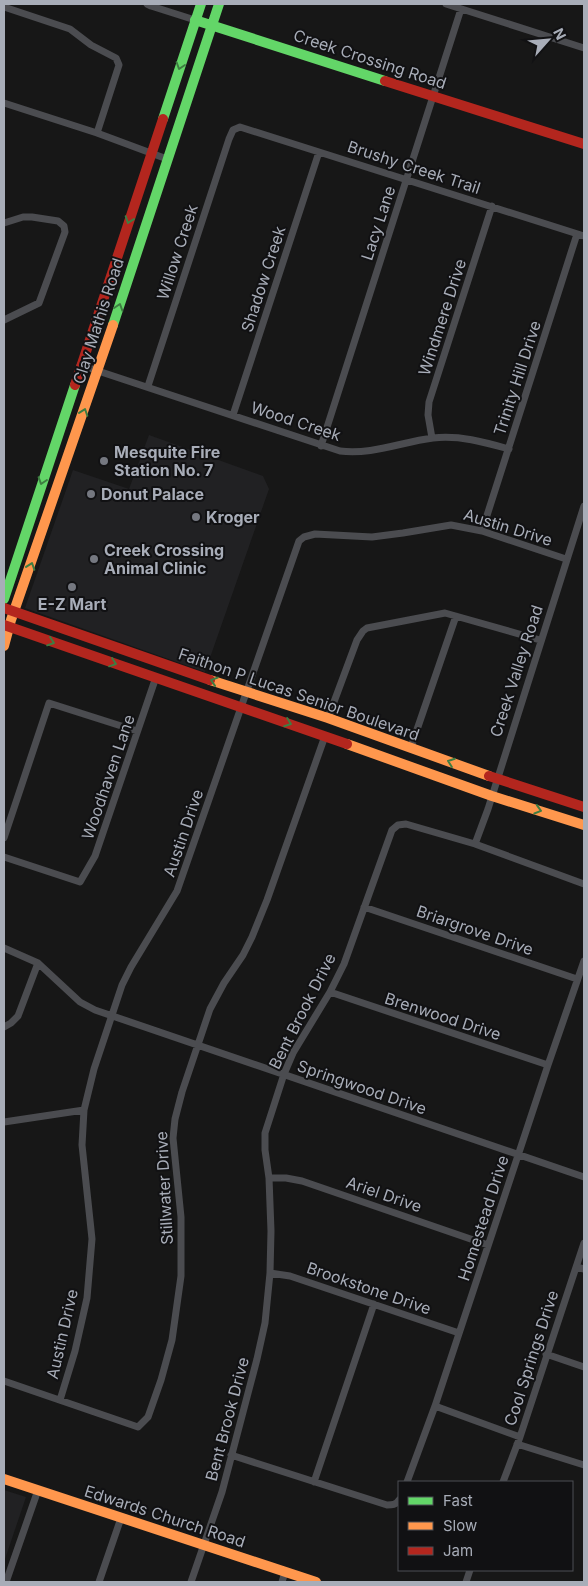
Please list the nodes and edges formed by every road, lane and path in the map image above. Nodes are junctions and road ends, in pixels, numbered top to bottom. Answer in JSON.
{"nodes":[{"id":1,"x":147,"y":4,"type":"edge"},
{"id":2,"x":201,"y":4,"type":"edge"},
{"id":3,"x":219,"y":4,"type":"edge"},
{"id":4,"x":446,"y":4,"type":"edge"},
{"id":5,"x":4,"y":7,"type":"edge"},
{"id":6,"x":461,"y":9,"type":"junction"},
{"id":7,"x":196,"y":20,"type":"junction"},
{"id":8,"x":212,"y":24,"type":"junction"},
{"id":9,"x":584,"y":48,"type":"edge"},
{"id":10,"x":433,"y":96,"type":"junction"},
{"id":11,"x":4,"y":103,"type":"edge"},
{"id":12,"x":235,"y":128,"type":"joint"},
{"id":13,"x":97,"y":133,"type":"junction"},
{"id":14,"x":584,"y":144,"type":"edge"},
{"id":15,"x":320,"y":152,"type":"junction"},
{"id":16,"x":152,"y":153,"type":"junction"},
{"id":17,"x":167,"y":159,"type":"junction"},
{"id":18,"x":406,"y":180,"type":"junction"},
{"id":19,"x":492,"y":206,"type":"junction"},
{"id":20,"x":4,"y":223,"type":"edge"},
{"id":21,"x":581,"y":235,"type":"edge"},
{"id":22,"x":110,"y":277,"type":"junction"},
{"id":23,"x":126,"y":283,"type":"junction"},
{"id":24,"x":4,"y":320,"type":"edge"},
{"id":25,"x":80,"y":365,"type":"junction"},
{"id":26,"x":98,"y":370,"type":"junction"},
{"id":27,"x":148,"y":386,"type":"junction"},
{"id":28,"x":233,"y":415,"type":"junction"},
{"id":29,"x":432,"y":438,"type":"junction"},
{"id":30,"x":321,"y":446,"type":"junction"},
{"id":31,"x":53,"y":448,"type":"junction"},
{"id":32,"x":509,"y":449,"type":"junction"},
{"id":33,"x":70,"y":453,"type":"junction"},
{"id":34,"x":584,"y":506,"type":"edge"},
{"id":35,"x":32,"y":514,"type":"junction"},
{"id":36,"x":47,"y":519,"type":"junction"},
{"id":37,"x":482,"y":531,"type":"junction"},
{"id":38,"x":566,"y":559,"type":"junction"},
{"id":39,"x":4,"y":599,"type":"edge"},
{"id":40,"x":4,"y":608,"type":"edge"},
{"id":41,"x":14,"y":612,"type":"junction"},
{"id":42,"x":456,"y":616,"type":"junction"},
{"id":43,"x":7,"y":626,"type":"edge"},
{"id":44,"x":540,"y":640,"type":"junction"},
{"id":45,"x":4,"y":646,"type":"edge"},
{"id":46,"x":138,"y":655,"type":"junction"},
{"id":47,"x":132,"y":670,"type":"junction"},
{"id":48,"x":156,"y":678,"type":"junction"},
{"id":49,"x":247,"y":692,"type":"junction"},
{"id":50,"x":242,"y":707,"type":"junction"},
{"id":51,"x":328,"y":718,"type":"junction"},
{"id":52,"x":138,"y":731,"type":"junction"},
{"id":53,"x":325,"y":736,"type":"junction"},
{"id":54,"x":411,"y":747,"type":"junction"},
{"id":55,"x":497,"y":779,"type":"junction"},
{"id":56,"x":492,"y":796,"type":"junction"},
{"id":57,"x":584,"y":805,"type":"edge"},
{"id":58,"x":584,"y":824,"type":"edge"},
{"id":59,"x":4,"y":838,"type":"edge"},
{"id":60,"x":475,"y":844,"type":"junction"},
{"id":61,"x":4,"y":857,"type":"edge"},
{"id":62,"x":584,"y":884,"type":"edge"},
{"id":63,"x":364,"y":907,"type":"junction"},
{"id":64,"x":4,"y":948,"type":"edge"},
{"id":65,"x":584,"y":961,"type":"edge"},
{"id":66,"x":38,"y":963,"type":"junction"},
{"id":67,"x":577,"y":980,"type":"junction"},
{"id":68,"x":330,"y":992,"type":"junction"},
{"id":69,"x":112,"y":1015,"type":"junction"},
{"id":70,"x":4,"y":1027,"type":"edge"},
{"id":71,"x":197,"y":1044,"type":"junction"},
{"id":72,"x":548,"y":1065,"type":"junction"},
{"id":73,"x":284,"y":1074,"type":"junction"},
{"id":74,"x":84,"y":1110,"type":"junction"},
{"id":75,"x":4,"y":1122,"type":"edge"},
{"id":76,"x":518,"y":1155,"type":"junction"},
{"id":77,"x":584,"y":1177,"type":"edge"},
{"id":78,"x":269,"y":1178,"type":"junction"},
{"id":79,"x":584,"y":1243,"type":"edge"},
{"id":80,"x":488,"y":1245,"type":"junction"},
{"id":81,"x":576,"y":1266,"type":"junction"},
{"id":82,"x":584,"y":1269,"type":"edge"},
{"id":83,"x":270,"y":1273,"type":"junction"},
{"id":84,"x":374,"y":1304,"type":"junction"},
{"id":85,"x":459,"y":1333,"type":"junction"},
{"id":86,"x":546,"y":1354,"type":"junction"},
{"id":87,"x":584,"y":1367,"type":"edge"},
{"id":88,"x":4,"y":1381,"type":"edge"},
{"id":89,"x":60,"y":1400,"type":"junction"},
{"id":90,"x":435,"y":1406,"type":"junction"},
{"id":91,"x":518,"y":1440,"type":"junction"},
{"id":92,"x":231,"y":1455,"type":"junction"},
{"id":93,"x":584,"y":1465,"type":"edge"},
{"id":94,"x":4,"y":1479,"type":"edge"},
{"id":95,"x":407,"y":1481,"type":"edge"},
{"id":96,"x":503,"y":1481,"type":"edge"},
{"id":97,"x":314,"y":1482,"type":"junction"},
{"id":98,"x":38,"y":1490,"type":"junction"},
{"id":99,"x":398,"y":1503,"type":"edge"},
{"id":100,"x":121,"y":1518,"type":"junction"},
{"id":101,"x":204,"y":1545,"type":"junction"},
{"id":102,"x":284,"y":1577,"type":"edge"},
{"id":103,"x":6,"y":1582,"type":"edge"},
{"id":104,"x":99,"y":1582,"type":"edge"},
{"id":105,"x":191,"y":1582,"type":"edge"},
{"id":106,"x":316,"y":1582,"type":"edge"}],
"edges":[{"from":1,"to":7,"type":"street","name":"Creek Crossing Road"},
{"from":2,"to":7,"type":"street","name":"Clay Mathis Road"},
{"from":3,"to":8,"type":"street","name":"Clay Mathis Road"},
{"from":4,"to":6,"type":"street"},
{"from":5,"to":13,"type":"street"},
{"from":6,"to":9,"type":"street"},
{"from":6,"to":10,"type":"street","name":"Lacy Lane"},
{"from":7,"to":8,"type":"street","name":"Creek Crossing Road"},
{"from":7,"to":16,"type":"street","name":"Clay Mathis Road","one_way":true},
{"from":8,"to":10,"type":"street","name":"Creek Crossing Road"},
{"from":8,"to":17,"type":"street","name":"Clay Mathis Road"},
{"from":10,"to":14,"type":"street","name":"Creek Crossing Road"},
{"from":10,"to":18,"type":"street","name":"Lacy Lane"},
{"from":11,"to":13,"type":"street"},
{"from":12,"to":15,"type":"street","name":"Brushy Creek Trail"},
{"from":12,"to":27,"type":"street","name":"Willow Creek"},
{"from":13,"to":16,"type":"street"},
{"from":15,"to":18,"type":"street","name":"Brushy Creek Trail"},
{"from":15,"to":28,"type":"street","name":"Shadow Creek"},
{"from":16,"to":17,"type":"street"},
{"from":16,"to":22,"type":"street","name":"Clay Mathis Road","one_way":true},
{"from":17,"to":23,"type":"street","name":"Clay Mathis Road"},
{"from":18,"to":19,"type":"street","name":"Brushy Creek Trail"},
{"from":18,"to":30,"type":"street","name":"Lacy Lane"},
{"from":19,"to":21,"type":"street","name":"Brushy Creek Trail"},
{"from":19,"to":29,"type":"street","name":"Windmere Drive"},
{"from":20,"to":24,"type":"street"},
{"from":21,"to":32,"type":"street","name":"Trinity Hill Drive"},
{"from":22,"to":23,"type":"street"},
{"from":22,"to":25,"type":"street","name":"Clay Mathis Road"},
{"from":26,"to":23,"type":"street","name":"Clay Mathis Road","one_way":true},
{"from":25,"to":26,"type":"street","name":"Wood Creek"},
{"from":25,"to":31,"type":"street","name":"Clay Mathis Road"},
{"from":26,"to":27,"type":"street","name":"Wood Creek"},
{"from":33,"to":26,"type":"street","name":"Clay Mathis Road","one_way":true},
{"from":27,"to":28,"type":"street","name":"Wood Creek"},
{"from":28,"to":30,"type":"street","name":"Wood Creek"},
{"from":29,"to":30,"type":"street","name":"Wood Creek"},
{"from":29,"to":32,"type":"street","name":"Wood Creek"},
{"from":31,"to":33,"type":"street"},
{"from":31,"to":35,"type":"street","name":"Clay Mathis Road","one_way":true},
{"from":32,"to":37,"type":"street","name":"Trinity Hill Drive"},
{"from":33,"to":36,"type":"street","name":"Clay Mathis Road"},
{"from":34,"to":38,"type":"street","name":"Creek Valley Road"},
{"from":35,"to":36,"type":"street"},
{"from":35,"to":39,"type":"street","name":"Clay Mathis Road"},
{"from":41,"to":36,"type":"street","name":"Clay Mathis Road","one_way":true},
{"from":37,"to":38,"type":"street","name":"Austin Drive"},
{"from":37,"to":49,"type":"street","name":"Austin Drive"},
{"from":38,"to":44,"type":"street","name":"Creek Valley Road"},
{"from":40,"to":41,"type":"street","name":"Faithon P Lucas Senior Boulevard"},
{"from":41,"to":43,"type":"street","name":"Clay Mathis Road"},
{"from":41,"to":46,"type":"street","name":"Faithon P Lucas Senior Boulevard"},
{"from":42,"to":44,"type":"street"},
{"from":42,"to":51,"type":"street"},
{"from":42,"to":54,"type":"street"},
{"from":43,"to":45,"type":"street","name":"Clay Mathis Road"},
{"from":43,"to":47,"type":"street","name":"Faithon P Lucas Senior Boulevard","one_way":true},
{"from":44,"to":55,"type":"street","name":"Creek Valley Road"},
{"from":46,"to":47,"type":"street"},
{"from":49,"to":46,"type":"street","name":"Faithon P Lucas Senior Boulevard","one_way":true},
{"from":47,"to":48,"type":"street","name":"Faithon P Lucas Senior Boulevard"},
{"from":48,"to":50,"type":"street","name":"Faithon P Lucas Senior Boulevard"},
{"from":48,"to":52,"type":"street","name":"Woodhaven Lane"},
{"from":49,"to":50,"type":"street","name":"Austin Drive"},
{"from":49,"to":51,"type":"street","name":"Faithon P Lucas Senior Boulevard"},
{"from":50,"to":53,"type":"street","name":"Faithon P Lucas Senior Boulevard","one_way":true},
{"from":50,"to":69,"type":"street","name":"Austin Drive"},
{"from":51,"to":54,"type":"street","name":"Faithon P Lucas Senior Boulevard"},
{"from":52,"to":59,"type":"street"},
{"from":52,"to":61,"type":"street","name":"Woodhaven Lane"},
{"from":53,"to":56,"type":"street","name":"Faithon P Lucas Senior Boulevard"},
{"from":53,"to":71,"type":"street","name":"Stillwater Drive"},
{"from":55,"to":54,"type":"street","name":"Faithon P Lucas Senior Boulevard","one_way":true},
{"from":55,"to":56,"type":"street","name":"Creek Valley Road"},
{"from":55,"to":57,"type":"street","name":"Faithon P Lucas Senior Boulevard"},
{"from":56,"to":58,"type":"street","name":"Faithon P Lucas Senior Boulevard","one_way":true},
{"from":56,"to":60,"type":"street","name":"Creek Valley Road"},
{"from":60,"to":62,"type":"street","name":"Bent Brook Drive"},
{"from":60,"to":63,"type":"street","name":"Bent Brook Drive"},
{"from":63,"to":67,"type":"street","name":"Briargrove Drive"},
{"from":63,"to":68,"type":"street","name":"Bent Brook Drive"},
{"from":64,"to":66,"type":"street","name":"Springwood Drive"},
{"from":65,"to":67,"type":"street","name":"Homestead Drive"},
{"from":66,"to":69,"type":"street","name":"Springwood Drive"},
{"from":66,"to":70,"type":"street"},
{"from":67,"to":72,"type":"street","name":"Homestead Drive"},
{"from":68,"to":72,"type":"street","name":"Brenwood Drive"},
{"from":68,"to":73,"type":"street","name":"Bent Brook Drive"},
{"from":69,"to":71,"type":"street","name":"Springwood Drive"},
{"from":69,"to":74,"type":"street","name":"Austin Drive"},
{"from":71,"to":73,"type":"street","name":"Springwood Drive"},
{"from":71,"to":89,"type":"street","name":"Stillwater Drive"},
{"from":72,"to":76,"type":"street","name":"Homestead Drive"},
{"from":73,"to":76,"type":"street","name":"Springwood Drive"},
{"from":73,"to":78,"type":"street","name":"Bent Brook Drive"},
{"from":74,"to":75,"type":"street"},
{"from":74,"to":89,"type":"street","name":"Austin Drive"},
{"from":76,"to":77,"type":"street","name":"Springwood Drive"},
{"from":76,"to":80,"type":"street","name":"Homestead Drive"},
{"from":78,"to":80,"type":"street","name":"Ariel Drive"},
{"from":78,"to":83,"type":"street","name":"Bent Brook Drive"},
{"from":79,"to":81,"type":"street","name":"Cool Springs Drive"},
{"from":80,"to":85,"type":"street","name":"Homestead Drive"},
{"from":81,"to":82,"type":"street"},
{"from":81,"to":86,"type":"street","name":"Cool Springs Drive"},
{"from":83,"to":84,"type":"street","name":"Brookstone Drive"},
{"from":83,"to":92,"type":"street","name":"Bent Brook Drive"},
{"from":84,"to":85,"type":"street","name":"Brookstone Drive"},
{"from":84,"to":97,"type":"street"},
{"from":85,"to":90,"type":"street","name":"Homestead Drive"},
{"from":86,"to":87,"type":"street"},
{"from":86,"to":91,"type":"street","name":"Cool Springs Drive"},
{"from":88,"to":89,"type":"street","name":"Stillwater Drive"},
{"from":90,"to":91,"type":"street"},
{"from":90,"to":95,"type":"street","name":"Homestead Drive"},
{"from":91,"to":93,"type":"street"},
{"from":91,"to":96,"type":"street","name":"Cool Springs Drive"},
{"from":92,"to":97,"type":"street"},
{"from":92,"to":101,"type":"street","name":"Bent Brook Drive"},
{"from":94,"to":98,"type":"street","name":"Edwards Church Road"},
{"from":97,"to":99,"type":"street"},
{"from":98,"to":100,"type":"street","name":"Edwards Church Road"},
{"from":98,"to":103,"type":"street"},
{"from":100,"to":101,"type":"street","name":"Edwards Church Road"},
{"from":100,"to":104,"type":"street"},
{"from":101,"to":102,"type":"street","name":"Edwards Church Road"},
{"from":101,"to":105,"type":"street","name":"Bent Brook Drive"},
{"from":102,"to":106,"type":"street","name":"Edwards Church Road"}]}
